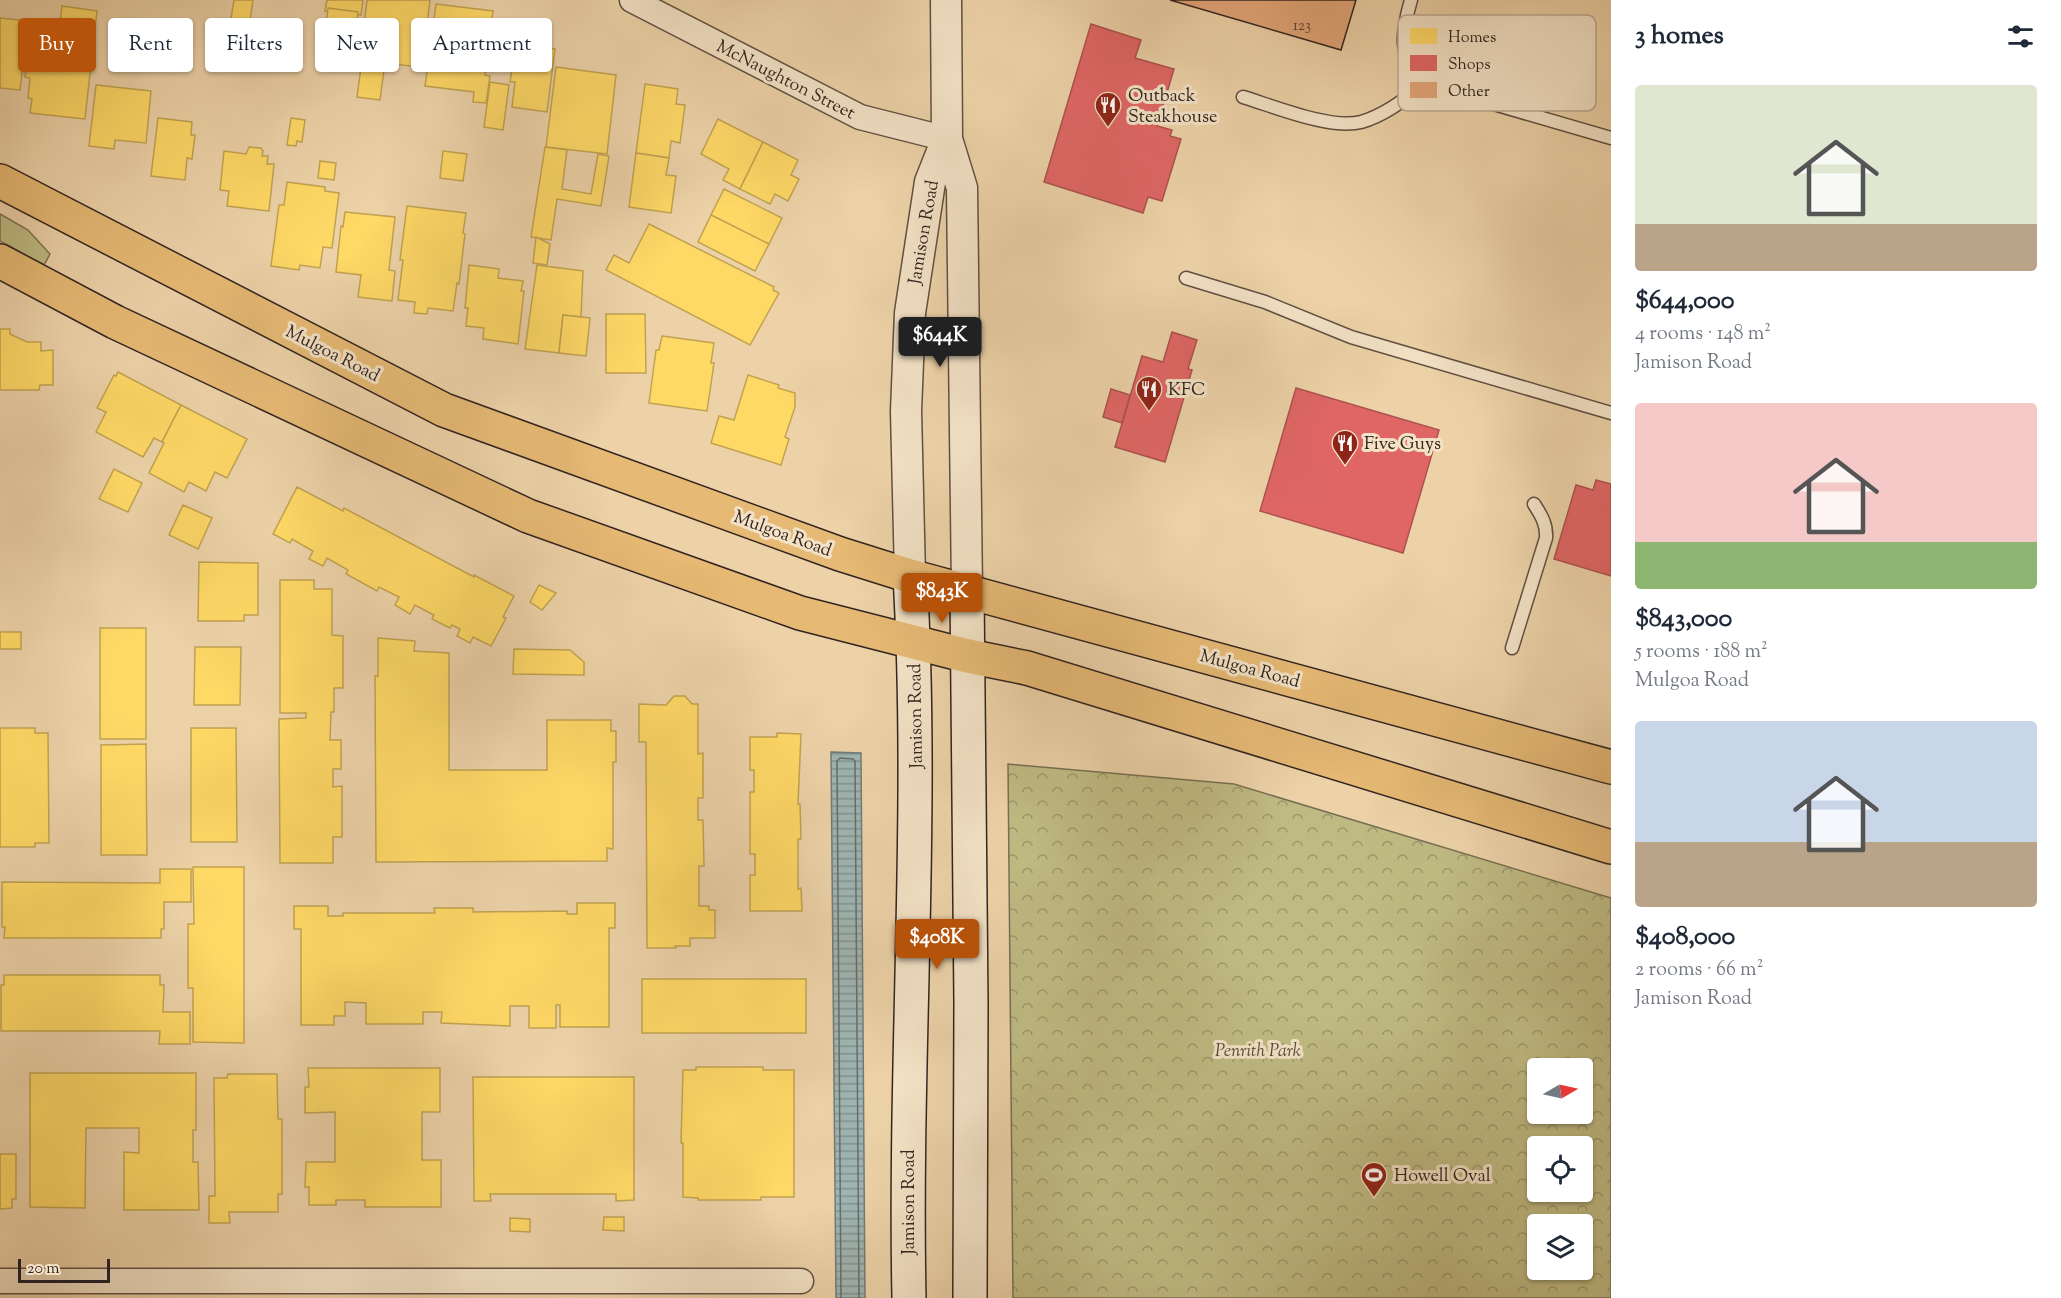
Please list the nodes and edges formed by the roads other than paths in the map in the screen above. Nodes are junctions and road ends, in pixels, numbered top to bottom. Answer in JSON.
{"nodes":[{"id":1,"x":632,"y":0,"type":"edge"},
{"id":2,"x":946,"y":0,"type":"edge"},
{"id":3,"x":1412,"y":0,"type":"edge"},
{"id":4,"x":1407,"y":15,"type":"edge"},
{"id":5,"x":1243,"y":97,"type":"dead end"},
{"id":6,"x":1398,"y":104,"type":"edge"},
{"id":7,"x":1518,"y":111,"type":"edge"},
{"id":8,"x":1611,"y":138,"type":"edge"},
{"id":9,"x":947,"y":140,"type":"junction"},
{"id":10,"x":0,"y":181,"type":"edge"},
{"id":11,"x":0,"y":261,"type":"edge"},
{"id":12,"x":1186,"y":278,"type":"dead end"},
{"id":13,"x":1611,"y":413,"type":"edge"},
{"id":14,"x":1534,"y":504,"type":"dead end"},
{"id":15,"x":910,"y":576,"type":"junction"},
{"id":16,"x":967,"y":591,"type":"junction"},
{"id":17,"x":914,"y":642,"type":"junction"},
{"id":18,"x":1512,"y":648,"type":"dead end"},
{"id":19,"x":968,"y":656,"type":"junction"},
{"id":20,"x":1611,"y":767,"type":"edge"},
{"id":21,"x":1611,"y":847,"type":"edge"},
{"id":22,"x":0,"y":1281,"type":"edge"},
{"id":23,"x":801,"y":1281,"type":"dead end"},
{"id":24,"x":909,"y":1298,"type":"edge"},
{"id":25,"x":970,"y":1298,"type":"edge"}],
"edges":[{"from":1,"to":9,"type":"street","name":"McNaughton Street"},
{"from":2,"to":9,"type":"street","name":"Jamison Road"},
{"from":3,"to":4,"type":"lane"},
{"from":5,"to":6,"type":"lane"},
{"from":7,"to":8,"type":"lane"},
{"from":9,"to":15,"type":"street","name":"Jamison Road"},
{"from":9,"to":16,"type":"street","name":"Jamison Road"},
{"from":10,"to":15,"type":"main road","name":"Mulgoa Road"},
{"from":11,"to":17,"type":"main road"},
{"from":12,"to":13,"type":"lane"},
{"from":14,"to":18,"type":"lane"},
{"from":15,"to":16,"type":"main road","name":"Mulgoa Road"},
{"from":15,"to":17,"type":"main road","name":"Jamison Road"},
{"from":16,"to":19,"type":"main road","name":"Jamison Road"},
{"from":16,"to":20,"type":"main road","name":"Mulgoa Road"},
{"from":17,"to":19,"type":"main road"},
{"from":17,"to":24,"type":"main road","name":"Jamison Road"},
{"from":19,"to":21,"type":"main road"},
{"from":19,"to":25,"type":"main road","name":"Jamison Road"},
{"from":22,"to":23,"type":"street"}]}
